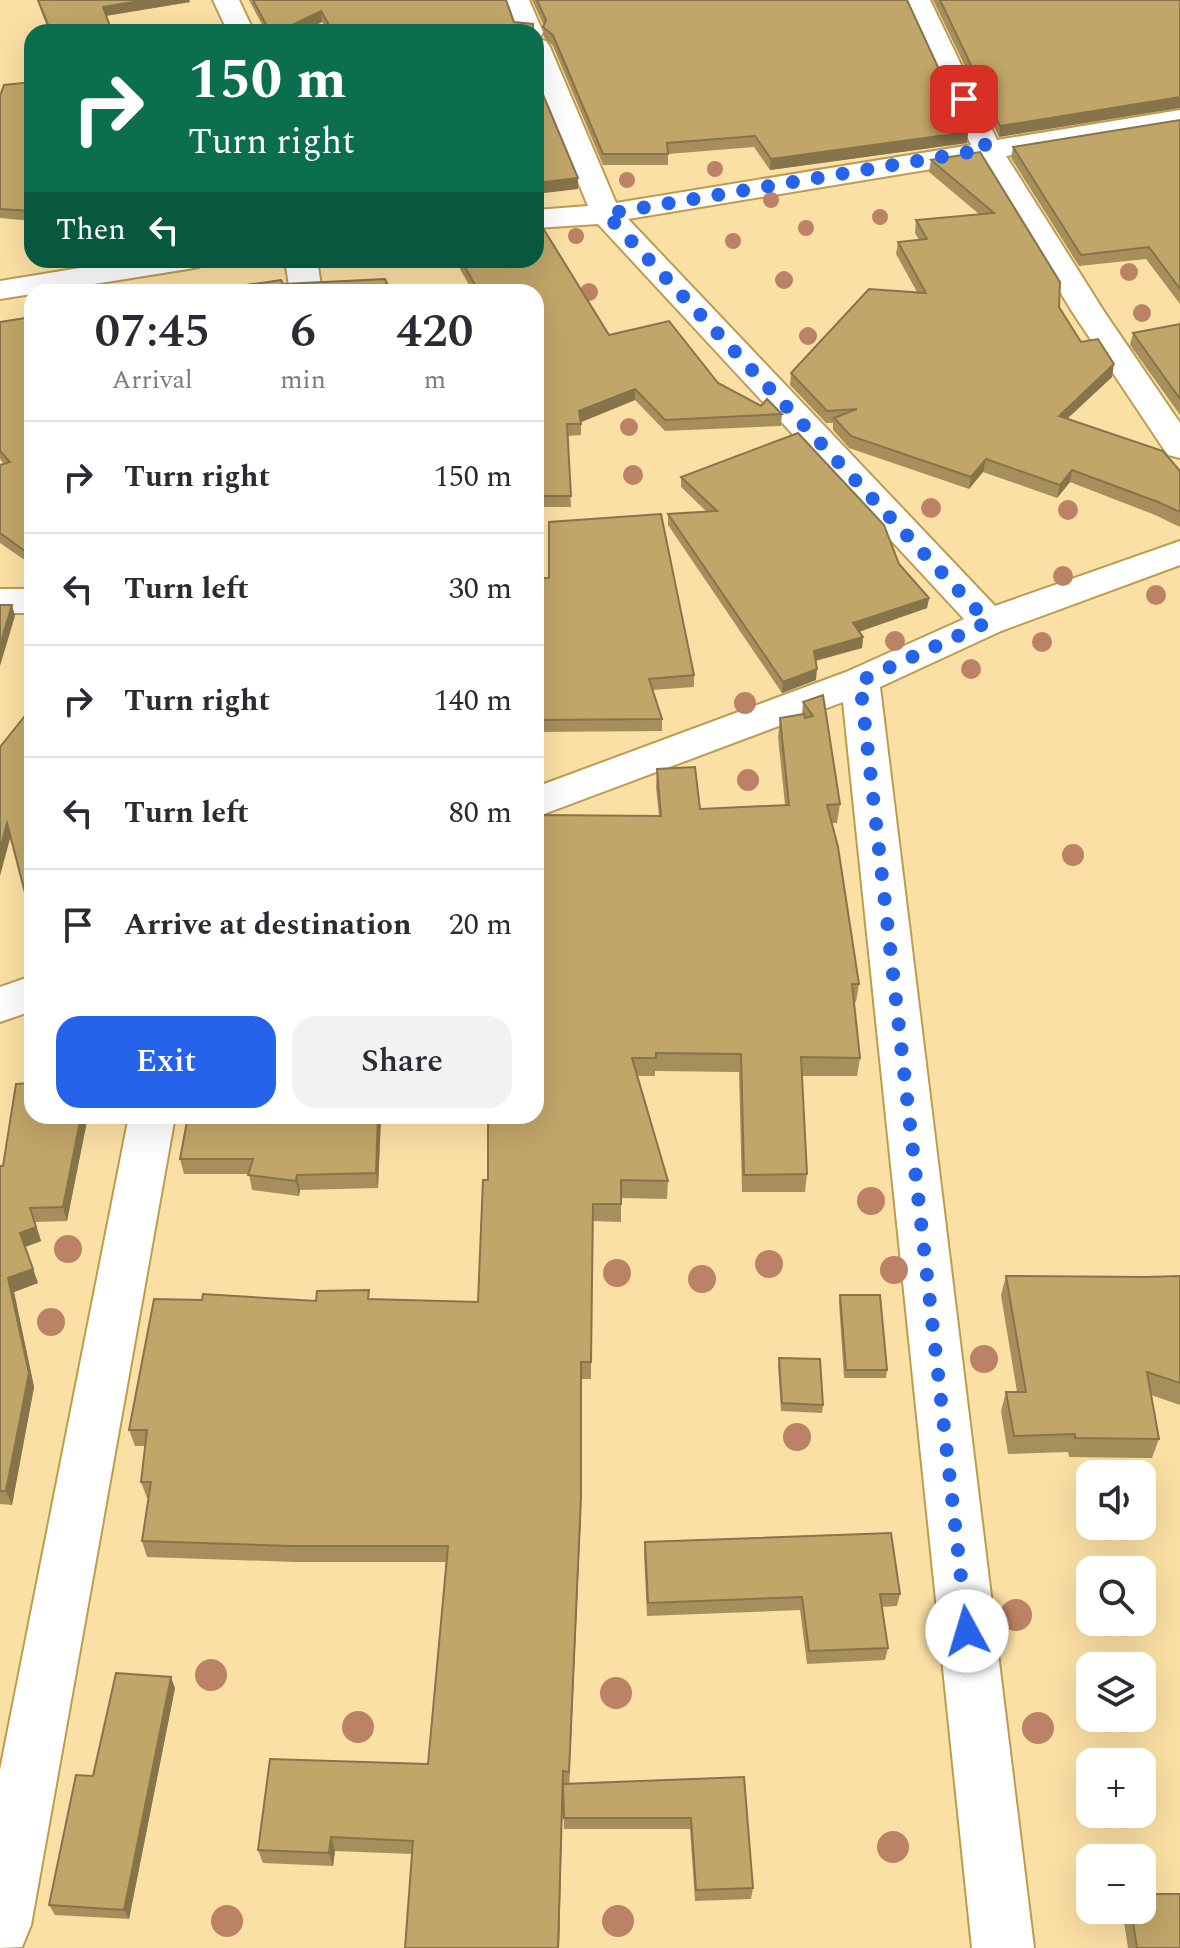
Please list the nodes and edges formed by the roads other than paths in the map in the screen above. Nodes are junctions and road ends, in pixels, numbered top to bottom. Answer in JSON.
{"nodes":[{"id":1,"x":226,"y":0,"type":"edge"},
{"id":2,"x":516,"y":0,"type":"edge"},
{"id":3,"x":917,"y":0,"type":"edge"},
{"id":4,"x":237,"y":24,"type":"edge"},
{"id":5,"x":526,"y":24,"type":"edge"},
{"id":6,"x":544,"y":66,"type":"edge"},
{"id":7,"x":1180,"y":119,"type":"edge"},
{"id":8,"x":987,"y":149,"type":"junction"},
{"id":9,"x":606,"y":214,"type":"junction"},
{"id":10,"x":544,"y":218,"type":"edge"},
{"id":11,"x":138,"y":268,"type":"edge"},
{"id":12,"x":38,"y":284,"type":"edge"},
{"id":13,"x":24,"y":286,"type":"edge"},
{"id":14,"x":0,"y":290,"type":"edge"},
{"id":15,"x":1180,"y":448,"type":"edge"},
{"id":16,"x":1180,"y":552,"type":"edge"},
{"id":17,"x":0,"y":601,"type":"edge"},
{"id":18,"x":24,"y":601,"type":"edge"},
{"id":19,"x":988,"y":622,"type":"junction"},
{"id":20,"x":860,"y":681,"type":"junction"},
{"id":21,"x":544,"y":800,"type":"edge"},
{"id":22,"x":24,"y":996,"type":"edge"},
{"id":23,"x":0,"y":1005,"type":"edge"},
{"id":24,"x":150,"y":1124,"type":"edge"},
{"id":25,"x":0,"y":1925,"type":"edge"},
{"id":26,"x":1003,"y":1948,"type":"edge"}],
"edges":[{"from":1,"to":4,"type":"street"},
{"from":2,"to":5,"type":"street"},
{"from":3,"to":8,"type":"street"},
{"from":6,"to":9,"type":"street"},
{"from":7,"to":8,"type":"street"},
{"from":8,"to":9,"type":"street"},
{"from":8,"to":15,"type":"street"},
{"from":9,"to":10,"type":"street"},
{"from":9,"to":19,"type":"street"},
{"from":11,"to":12,"type":"street"},
{"from":13,"to":14,"type":"street"},
{"from":16,"to":19,"type":"street"},
{"from":17,"to":18,"type":"street"},
{"from":19,"to":20,"type":"street"},
{"from":20,"to":21,"type":"street"},
{"from":20,"to":26,"type":"street"},
{"from":22,"to":23,"type":"street"},
{"from":24,"to":25,"type":"street"}]}
